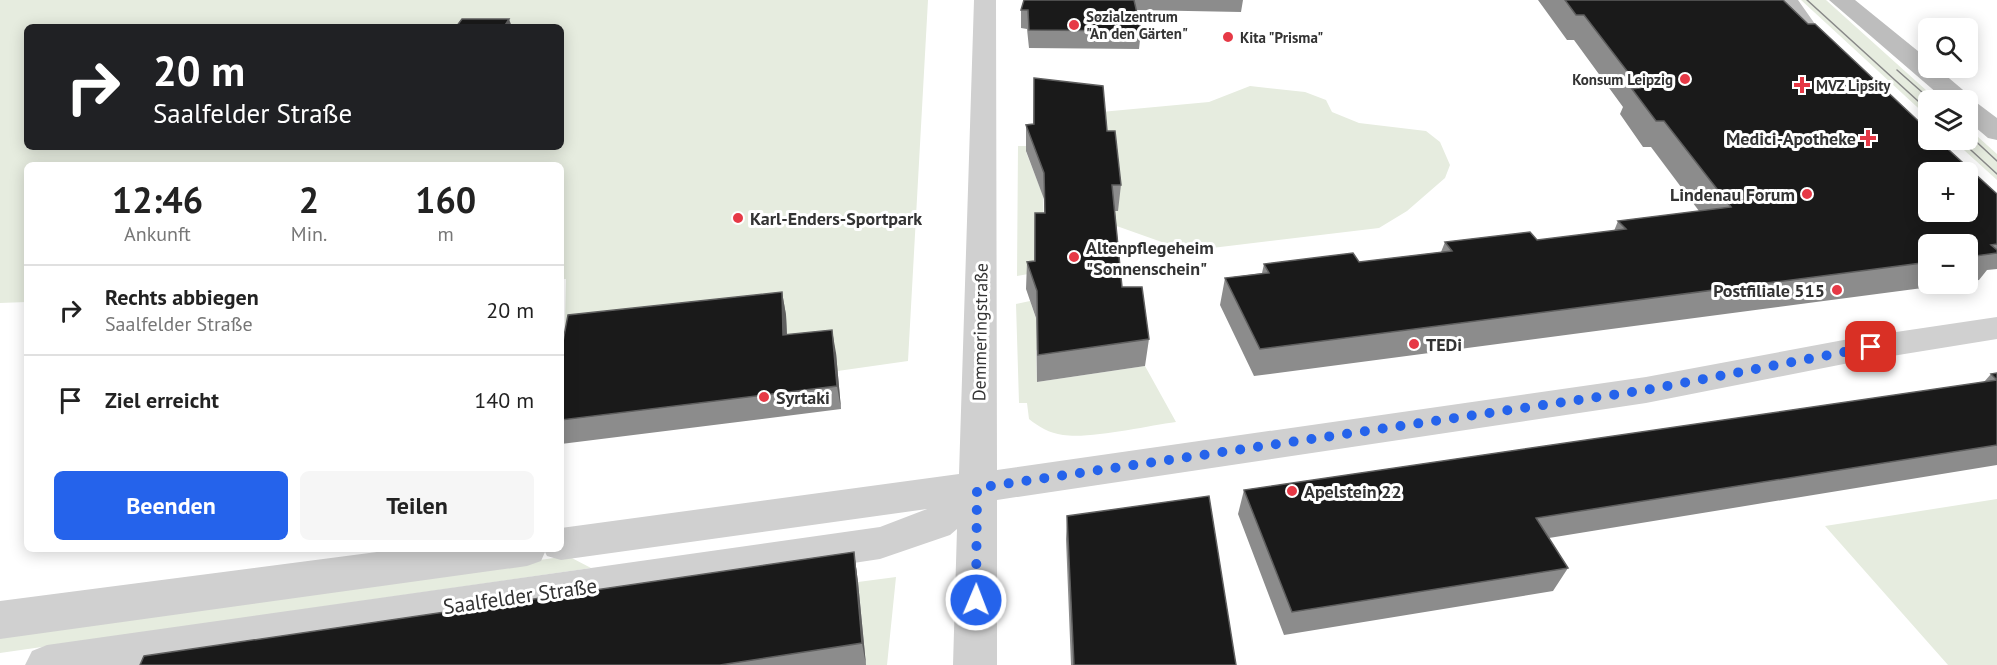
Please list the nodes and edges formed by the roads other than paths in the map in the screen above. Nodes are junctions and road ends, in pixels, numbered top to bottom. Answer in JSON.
{"nodes":[{"id":1,"x":985,"y":0,"type":"edge"},
{"id":2,"x":1787,"y":0,"type":"edge"},
{"id":3,"x":1840,"y":0,"type":"edge"},
{"id":4,"x":1842,"y":63,"type":"edge"},
{"id":5,"x":1949,"y":90,"type":"edge"},
{"id":6,"x":1978,"y":116,"type":"edge"},
{"id":7,"x":1997,"y":132,"type":"edge"},
{"id":8,"x":1997,"y":327,"type":"edge"},
{"id":9,"x":977,"y":488,"type":"junction"},
{"id":10,"x":564,"y":544,"type":"edge"},
{"id":11,"x":505,"y":552,"type":"edge"},
{"id":12,"x":0,"y":620,"type":"edge"},
{"id":13,"x":47,"y":665,"type":"edge"},
{"id":14,"x":975,"y":665,"type":"edge"}],
"edges":[{"from":1,"to":9,"type":"street","name":"Demmeringstraße"},
{"from":2,"to":4,"type":"main road"},
{"from":3,"to":5,"type":"main road"},
{"from":6,"to":7,"type":"main road"},
{"from":8,"to":9,"type":"street"},
{"from":9,"to":10,"type":"street"},
{"from":9,"to":13,"type":"street","name":"Saalfelder Straße"},
{"from":9,"to":14,"type":"street","name":"Demmeringstraße"},
{"from":11,"to":12,"type":"street"}]}
